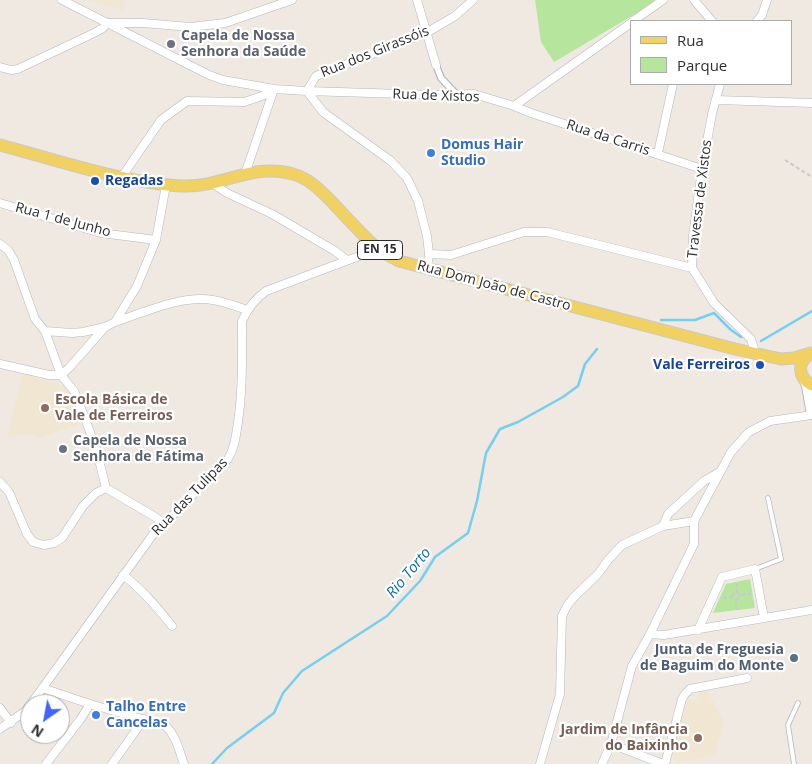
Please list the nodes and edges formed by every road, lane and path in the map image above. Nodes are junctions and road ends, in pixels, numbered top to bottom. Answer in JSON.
{"nodes":[{"id":1,"x":62,"y":0,"type":"edge"},
{"id":2,"x":292,"y":0,"type":"edge"},
{"id":3,"x":417,"y":0,"type":"edge"},
{"id":4,"x":473,"y":0,"type":"edge"},
{"id":5,"x":663,"y":0,"type":"edge"},
{"id":6,"x":694,"y":0,"type":"edge"},
{"id":7,"x":767,"y":0,"type":"edge"},
{"id":8,"x":635,"y":20,"type":"edge"},
{"id":9,"x":711,"y":20,"type":"edge"},
{"id":10,"x":758,"y":20,"type":"edge"},
{"id":11,"x":108,"y":22,"type":"junction"},
{"id":12,"x":630,"y":23,"type":"edge"},
{"id":13,"x":426,"y":33,"type":"junction"},
{"id":14,"x":436,"y":65,"type":"joint"},
{"id":15,"x":0,"y":67,"type":"edge"},
{"id":16,"x":673,"y":85,"type":"edge"},
{"id":17,"x":720,"y":85,"type":"edge"},
{"id":18,"x":274,"y":89,"type":"junction"},
{"id":19,"x":308,"y":91,"type":"junction"},
{"id":20,"x":457,"y":95,"type":"junction"},
{"id":21,"x":716,"y":100,"type":"junction"},
{"id":22,"x":812,"y":103,"type":"edge"},
{"id":23,"x":514,"y":106,"type":"junction"},
{"id":24,"x":0,"y":145,"type":"edge"},
{"id":25,"x":658,"y":154,"type":"junction"},
{"id":26,"x":785,"y":160,"type":"dead end"},
{"id":27,"x":702,"y":168,"type":"junction"},
{"id":28,"x":245,"y":174,"type":"junction"},
{"id":29,"x":812,"y":177,"type":"edge"},
{"id":30,"x":121,"y":178,"type":"junction"},
{"id":31,"x":212,"y":183,"type":"junction"},
{"id":32,"x":166,"y":185,"type":"junction"},
{"id":33,"x":0,"y":203,"type":"edge"},
{"id":34,"x":156,"y":240,"type":"junction"},
{"id":35,"x":0,"y":244,"type":"edge"},
{"id":36,"x":378,"y":249,"type":"junction"},
{"id":37,"x":429,"y":254,"type":"junction"},
{"id":38,"x":346,"y":260,"type":"junction"},
{"id":39,"x":426,"y":268,"type":"junction"},
{"id":40,"x":692,"y":268,"type":"junction"},
{"id":41,"x":247,"y":310,"type":"junction"},
{"id":42,"x":115,"y":322,"type":"junction"},
{"id":43,"x":106,"y":328,"type":"junction"},
{"id":44,"x":45,"y":331,"type":"junction"},
{"id":45,"x":755,"y":352,"type":"junction"},
{"id":46,"x":812,"y":352,"type":"edge"},
{"id":47,"x":781,"y":359,"type":"junction"},
{"id":48,"x":0,"y":364,"type":"edge"},
{"id":49,"x":61,"y":375,"type":"junction"},
{"id":50,"x":806,"y":378,"type":"edge"},
{"id":51,"x":812,"y":414,"type":"edge"},
{"id":52,"x":720,"y":472,"type":"junction"},
{"id":53,"x":0,"y":482,"type":"edge"},
{"id":54,"x":106,"y":488,"type":"junction"},
{"id":55,"x":768,"y":498,"type":"dead end"},
{"id":56,"x":694,"y":521,"type":"junction"},
{"id":57,"x":164,"y":524,"type":"junction"},
{"id":58,"x":663,"y":526,"type":"junction"},
{"id":59,"x":755,"y":569,"type":"junction"},
{"id":60,"x":123,"y":575,"type":"junction"},
{"id":61,"x":737,"y":583,"type":"dead end"},
{"id":62,"x":737,"y":593,"type":"junction"},
{"id":63,"x":751,"y":594,"type":"dead end"},
{"id":64,"x":740,"y":595,"type":"junction"},
{"id":65,"x":732,"y":597,"type":"junction"},
{"id":66,"x":723,"y":598,"type":"dead end"},
{"id":67,"x":736,"y":600,"type":"junction"},
{"id":68,"x":736,"y":609,"type":"dead end"},
{"id":69,"x":812,"y":610,"type":"edge"},
{"id":70,"x":764,"y":618,"type":"junction"},
{"id":71,"x":172,"y":626,"type":"dead end"},
{"id":72,"x":698,"y":630,"type":"junction"},
{"id":73,"x":650,"y":634,"type":"junction"},
{"id":74,"x":748,"y":678,"type":"dead end"},
{"id":75,"x":42,"y":688,"type":"junction"},
{"id":76,"x":38,"y":694,"type":"edge"},
{"id":77,"x":798,"y":703,"type":"dead end"},
{"id":78,"x":90,"y":704,"type":"junction"},
{"id":79,"x":0,"y":708,"type":"edge"},
{"id":80,"x":20,"y":715,"type":"edge"},
{"id":81,"x":144,"y":718,"type":"junction"},
{"id":82,"x":10,"y":723,"type":"junction"},
{"id":83,"x":0,"y":729,"type":"edge"},
{"id":84,"x":611,"y":744,"type":"junction"},
{"id":85,"x":46,"y":764,"type":"edge"},
{"id":86,"x":112,"y":764,"type":"edge"},
{"id":87,"x":184,"y":764,"type":"edge"},
{"id":88,"x":540,"y":764,"type":"edge"},
{"id":89,"x":602,"y":764,"type":"edge"},
{"id":90,"x":664,"y":764,"type":"edge"},
{"id":91,"x":794,"y":764,"type":"edge"}],
"edges":[{"from":1,"to":11,"type":"street","name":"Rua de Xistos"},
{"from":2,"to":11,"type":"street"},
{"from":3,"to":13,"type":"street"},
{"from":4,"to":13,"type":"street","name":"Rua dos Girassóis"},
{"from":5,"to":8,"type":"street"},
{"from":6,"to":9,"type":"street"},
{"from":7,"to":10,"type":"street"},
{"from":11,"to":15,"type":"street"},
{"from":11,"to":18,"type":"street","name":"Rua de Xistos"},
{"from":12,"to":23,"type":"street"},
{"from":13,"to":14,"type":"street"},
{"from":13,"to":19,"type":"street","name":"Rua dos Girassóis"},
{"from":14,"to":20,"type":"street"},
{"from":16,"to":25,"type":"street"},
{"from":17,"to":21,"type":"street","name":"Travessa de Xistos"},
{"from":18,"to":19,"type":"street","name":"Rua de Xistos"},
{"from":18,"to":28,"type":"street"},
{"from":18,"to":30,"type":"street"},
{"from":19,"to":20,"type":"street","name":"Rua de Xistos"},
{"from":19,"to":37,"type":"street"},
{"from":20,"to":23,"type":"street","name":"Rua de Xistos"},
{"from":21,"to":22,"type":"street"},
{"from":21,"to":27,"type":"street","name":"Travessa de Xistos"},
{"from":23,"to":25,"type":"street","name":"Rua da Carris"},
{"from":24,"to":30,"type":"main road","name":"Rua Dom João de Castro","number":"EN 15"},
{"from":25,"to":27,"type":"street","name":"Rua da Carris"},
{"from":26,"to":29,"type":"path"},
{"from":27,"to":40,"type":"street","name":"Travessa de Xistos"},
{"from":28,"to":31,"type":"main road","name":"Rua Dom João de Castro","number":"EN 15"},
{"from":28,"to":36,"type":"main road","name":"Rua Dom João de Castro","number":"EN 15"},
{"from":30,"to":32,"type":"main road","name":"Rua Dom João de Castro","number":"EN 15"},
{"from":31,"to":32,"type":"main road","name":"Rua Dom João de Castro","number":"EN 15"},
{"from":31,"to":38,"type":"street"},
{"from":32,"to":34,"type":"street"},
{"from":33,"to":34,"type":"street","name":"Rua 1 de Junho"},
{"from":34,"to":42,"type":"street"},
{"from":35,"to":44,"type":"street"},
{"from":36,"to":38,"type":"street"},
{"from":36,"to":39,"type":"main road","name":"Rua Dom João de Castro","number":"EN 15"},
{"from":37,"to":39,"type":"street"},
{"from":37,"to":40,"type":"street"},
{"from":38,"to":41,"type":"street"},
{"from":39,"to":45,"type":"main road","name":"Rua Dom João de Castro","number":"EN 15"},
{"from":40,"to":45,"type":"street","name":"Travessa de Xistos"},
{"from":41,"to":42,"type":"street"},
{"from":41,"to":57,"type":"street","name":"Rua das Tulipas"},
{"from":42,"to":43,"type":"street"},
{"from":43,"to":44,"type":"street"},
{"from":43,"to":49,"type":"street"},
{"from":44,"to":49,"type":"street"},
{"from":45,"to":47,"type":"main road","name":"Rua Dom João de Castro","number":"EN 15"},
{"from":46,"to":47,"type":"main road","name":"Rua Dom João de Castro"},
{"from":46,"to":50,"type":"main road"},
{"from":47,"to":50,"type":"main road","name":"Rua Dom João de Castro","number":"EN 15"},
{"from":48,"to":49,"type":"street"},
{"from":49,"to":54,"type":"street"},
{"from":50,"to":51,"type":"main road"},
{"from":51,"to":52,"type":"street"},
{"from":52,"to":56,"type":"street"},
{"from":52,"to":58,"type":"street"},
{"from":53,"to":54,"type":"street"},
{"from":54,"to":57,"type":"street"},
{"from":55,"to":59,"type":"lane"},
{"from":56,"to":58,"type":"street"},
{"from":56,"to":73,"type":"street"},
{"from":57,"to":60,"type":"street","name":"Rua das Tulipas"},
{"from":58,"to":88,"type":"street"},
{"from":59,"to":70,"type":"street"},
{"from":59,"to":72,"type":"street"},
{"from":60,"to":71,"type":"street"},
{"from":60,"to":75,"type":"street","name":"Rua das Tulipas"},
{"from":61,"to":62,"type":"path"},
{"from":62,"to":64,"type":"path"},
{"from":62,"to":65,"type":"path"},
{"from":63,"to":64,"type":"path"},
{"from":64,"to":67,"type":"path"},
{"from":65,"to":66,"type":"path"},
{"from":65,"to":67,"type":"path"},
{"from":67,"to":68,"type":"path"},
{"from":69,"to":70,"type":"street"},
{"from":70,"to":72,"type":"street"},
{"from":72,"to":73,"type":"street"},
{"from":73,"to":84,"type":"street"},
{"from":74,"to":90,"type":"street"},
{"from":75,"to":76,"type":"street","name":"Rua das Tulipas"},
{"from":75,"to":78,"type":"street"},
{"from":77,"to":91,"type":"lane"},
{"from":78,"to":81,"type":"street"},
{"from":78,"to":85,"type":"street"},
{"from":79,"to":82,"type":"street"},
{"from":80,"to":82,"type":"street","name":"Rua das Tulipas"},
{"from":81,"to":86,"type":"street"},
{"from":81,"to":87,"type":"street"},
{"from":82,"to":83,"type":"street","name":"Rua das Tulipas"},
{"from":84,"to":89,"type":"street"},
{"from":84,"to":90,"type":"street"}]}
